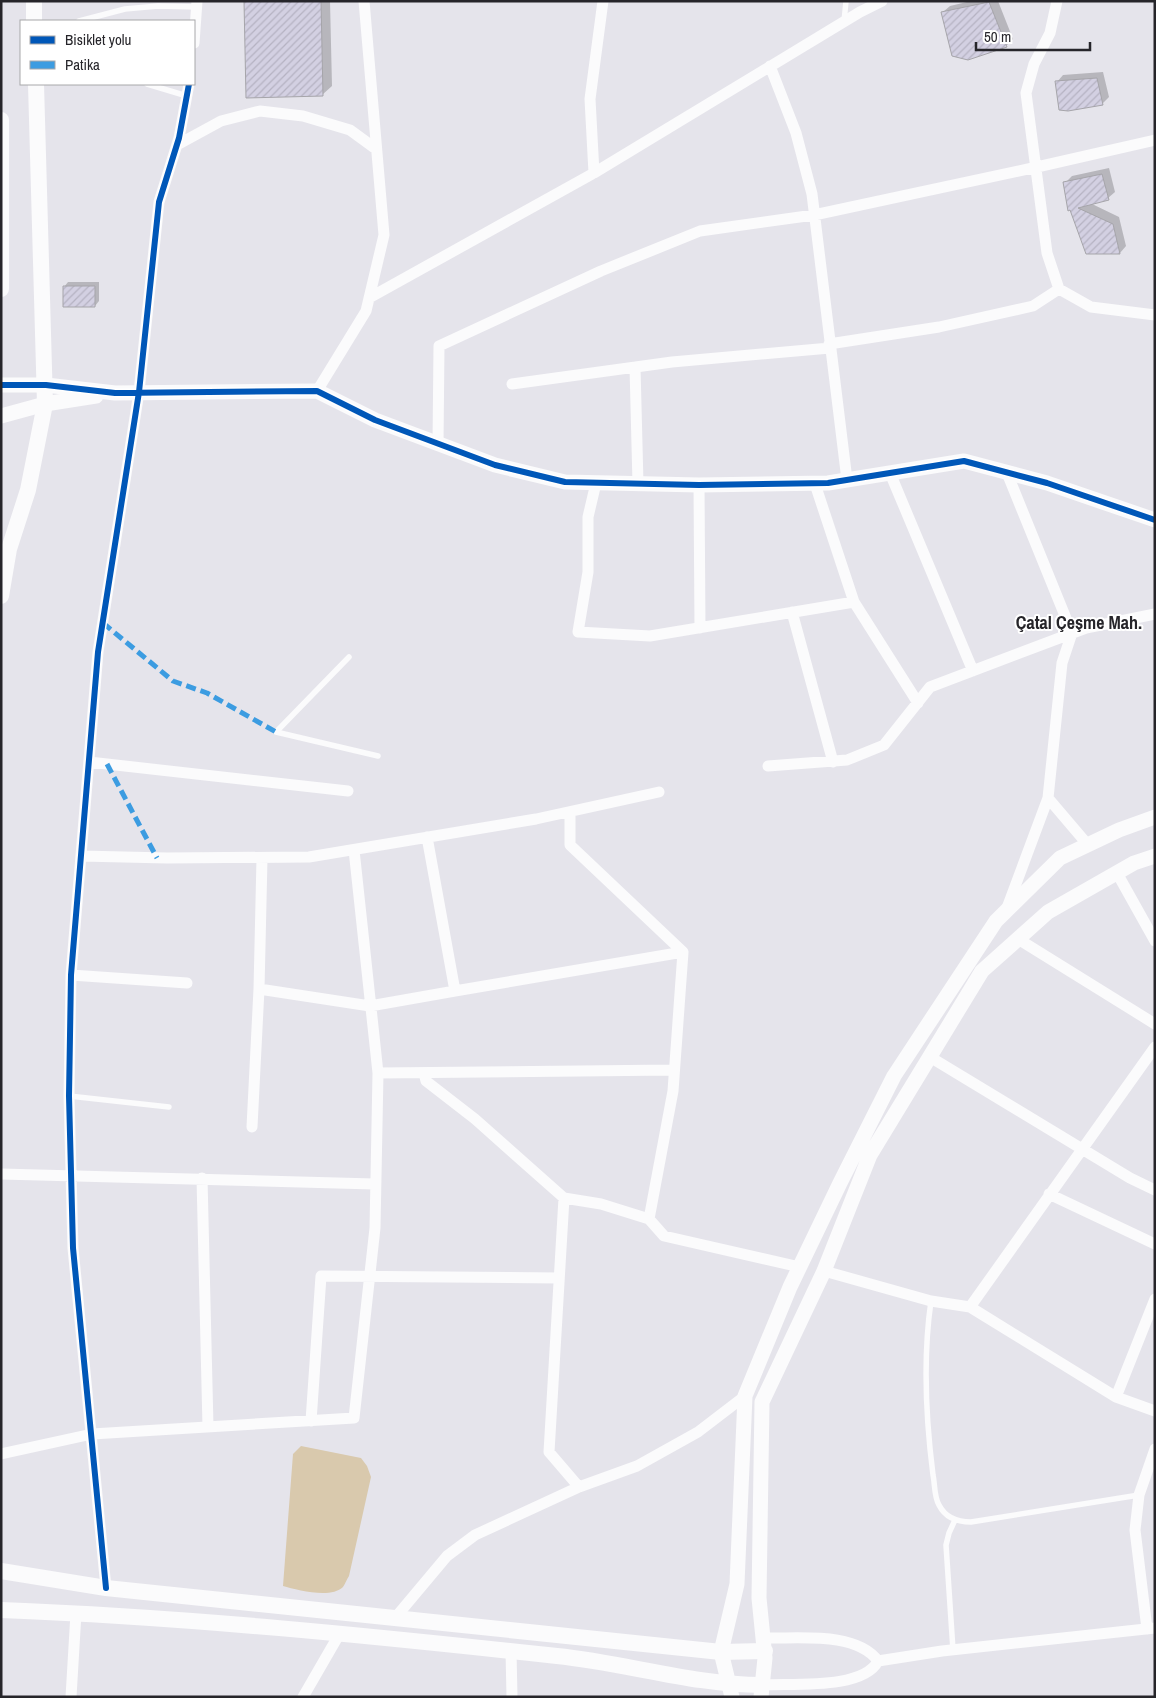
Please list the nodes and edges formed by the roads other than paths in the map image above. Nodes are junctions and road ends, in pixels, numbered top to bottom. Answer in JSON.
{"nodes":[{"id":1,"x":34,"y":1,"type":"edge"},
{"id":2,"x":364,"y":1,"type":"edge"},
{"id":3,"x":603,"y":1,"type":"edge"},
{"id":4,"x":846,"y":1,"type":"edge"},
{"id":5,"x":869,"y":1,"type":"edge"},
{"id":6,"x":882,"y":1,"type":"edge"},
{"id":7,"x":1056,"y":1,"type":"edge"},
{"id":8,"x":197,"y":4,"type":"edge"},
{"id":9,"x":860,"y":12,"type":"junction"},
{"id":10,"x":34,"y":20,"type":"edge"},
{"id":11,"x":86,"y":20,"type":"edge"},
{"id":12,"x":844,"y":22,"type":"junction"},
{"id":13,"x":195,"y":30,"type":"edge"},
{"id":14,"x":770,"y":66,"type":"junction"},
{"id":15,"x":36,"y":85,"type":"edge"},
{"id":16,"x":153,"y":85,"type":"edge"},
{"id":17,"x":188,"y":90,"type":"edge"},
{"id":18,"x":1,"y":120,"type":"edge"},
{"id":19,"x":1155,"y":140,"type":"edge"},
{"id":20,"x":177,"y":145,"type":"junction"},
{"id":21,"x":376,"y":149,"type":"junction"},
{"id":22,"x":1037,"y":168,"type":"junction"},
{"id":23,"x":594,"y":173,"type":"junction"},
{"id":24,"x":814,"y":215,"type":"junction"},
{"id":25,"x":1,"y":289,"type":"edge"},
{"id":26,"x":1059,"y":289,"type":"junction"},
{"id":27,"x":369,"y":298,"type":"junction"},
{"id":28,"x":1155,"y":314,"type":"edge"},
{"id":29,"x":829,"y":346,"type":"junction"},
{"id":30,"x":635,"y":367,"type":"junction"},
{"id":31,"x":512,"y":384,"type":"dead end"},
{"id":32,"x":1,"y":385,"type":"edge"},
{"id":33,"x":46,"y":385,"type":"junction"},
{"id":34,"x":317,"y":391,"type":"junction"},
{"id":35,"x":139,"y":392,"type":"junction"},
{"id":36,"x":115,"y":393,"type":"junction"},
{"id":37,"x":46,"y":404,"type":"junction"},
{"id":38,"x":1,"y":416,"type":"edge"},
{"id":39,"x":438,"y":444,"type":"junction"},
{"id":40,"x":890,"y":473,"type":"junction"},
{"id":41,"x":1007,"y":473,"type":"junction"},
{"id":42,"x":847,"y":480,"type":"junction"},
{"id":43,"x":596,"y":482,"type":"junction"},
{"id":44,"x":638,"y":484,"type":"junction"},
{"id":45,"x":815,"y":484,"type":"junction"},
{"id":46,"x":700,"y":485,"type":"junction"},
{"id":47,"x":1155,"y":520,"type":"edge"},
{"id":48,"x":1,"y":596,"type":"edge"},
{"id":49,"x":854,"y":602,"type":"junction"},
{"id":50,"x":792,"y":612,"type":"junction"},
{"id":51,"x":1155,"y":614,"type":"edge"},
{"id":52,"x":700,"y":628,"type":"junction"},
{"id":53,"x":1072,"y":633,"type":"junction"},
{"id":54,"x":350,"y":657,"type":"dead end"},
{"id":55,"x":973,"y":671,"type":"junction"},
{"id":56,"x":918,"y":703,"type":"junction"},
{"id":57,"x":378,"y":756,"type":"dead end"},
{"id":58,"x":89,"y":762,"type":"junction"},
{"id":59,"x":833,"y":762,"type":"junction"},
{"id":60,"x":768,"y":766,"type":"dead end"},
{"id":61,"x":348,"y":791,"type":"dead end"},
{"id":62,"x":659,"y":792,"type":"dead end"},
{"id":63,"x":1048,"y":798,"type":"junction"},
{"id":64,"x":570,"y":812,"type":"junction"},
{"id":65,"x":1155,"y":817,"type":"edge"},
{"id":66,"x":427,"y":837,"type":"junction"},
{"id":67,"x":1088,"y":845,"type":"junction"},
{"id":68,"x":354,"y":850,"type":"junction"},
{"id":69,"x":81,"y":856,"type":"junction"},
{"id":70,"x":1155,"y":856,"type":"edge"},
{"id":71,"x":262,"y":858,"type":"junction"},
{"id":72,"x":1117,"y":873,"type":"junction"},
{"id":73,"x":1007,"y":908,"type":"junction"},
{"id":74,"x":1018,"y":939,"type":"junction"},
{"id":75,"x":1155,"y":941,"type":"edge"},
{"id":76,"x":683,"y":952,"type":"junction"},
{"id":77,"x":71,"y":975,"type":"junction"},
{"id":78,"x":187,"y":983,"type":"dead end"},
{"id":79,"x":259,"y":989,"type":"junction"},
{"id":80,"x":455,"y":991,"type":"junction"},
{"id":81,"x":370,"y":1006,"type":"junction"},
{"id":82,"x":1155,"y":1024,"type":"edge"},
{"id":83,"x":1155,"y":1047,"type":"edge"},
{"id":84,"x":930,"y":1057,"type":"junction"},
{"id":85,"x":674,"y":1070,"type":"junction"},
{"id":86,"x":378,"y":1073,"type":"junction"},
{"id":87,"x":424,"y":1073,"type":"junction"},
{"id":88,"x":69,"y":1096,"type":"junction"},
{"id":89,"x":169,"y":1108,"type":"dead end"},
{"id":90,"x":252,"y":1127,"type":"dead end"},
{"id":91,"x":1082,"y":1149,"type":"junction"},
{"id":92,"x":1,"y":1174,"type":"edge"},
{"id":93,"x":72,"y":1175,"type":"junction"},
{"id":94,"x":202,"y":1178,"type":"junction"},
{"id":95,"x":374,"y":1184,"type":"junction"},
{"id":96,"x":1155,"y":1190,"type":"edge"},
{"id":97,"x":1049,"y":1194,"type":"junction"},
{"id":98,"x":564,"y":1198,"type":"junction"},
{"id":99,"x":649,"y":1218,"type":"junction"},
{"id":100,"x":1155,"y":1244,"type":"edge"},
{"id":101,"x":800,"y":1267,"type":"junction"},
{"id":102,"x":824,"y":1271,"type":"junction"},
{"id":103,"x":369,"y":1275,"type":"junction"},
{"id":104,"x":559,"y":1278,"type":"junction"},
{"id":105,"x":1155,"y":1299,"type":"edge"},
{"id":106,"x":931,"y":1301,"type":"junction"},
{"id":107,"x":970,"y":1307,"type":"junction"},
{"id":108,"x":745,"y":1396,"type":"junction"},
{"id":109,"x":1116,"y":1397,"type":"junction"},
{"id":110,"x":1155,"y":1411,"type":"edge"},
{"id":111,"x":311,"y":1421,"type":"junction"},
{"id":112,"x":208,"y":1427,"type":"junction"},
{"id":113,"x":92,"y":1434,"type":"junction"},
{"id":114,"x":1155,"y":1449,"type":"edge"},
{"id":115,"x":1,"y":1454,"type":"edge"},
{"id":116,"x":578,"y":1487,"type":"junction"},
{"id":117,"x":1139,"y":1495,"type":"junction"},
{"id":118,"x":955,"y":1520,"type":"junction"},
{"id":119,"x":1,"y":1571,"type":"edge"},
{"id":120,"x":106,"y":1588,"type":"junction"},
{"id":121,"x":1,"y":1610,"type":"edge"},
{"id":122,"x":76,"y":1613,"type":"junction"},
{"id":123,"x":395,"y":1618,"type":"junction"},
{"id":124,"x":1151,"y":1629,"type":"edge"},
{"id":125,"x":340,"y":1633,"type":"junction"},
{"id":126,"x":764,"y":1645,"type":"junction"},
{"id":127,"x":953,"y":1650,"type":"junction"},
{"id":128,"x":511,"y":1651,"type":"junction"},
{"id":129,"x":721,"y":1652,"type":"junction"},
{"id":130,"x":878,"y":1661,"type":"junction"},
{"id":131,"x":730,"y":1691,"type":"edge"},
{"id":132,"x":762,"y":1691,"type":"edge"},
{"id":133,"x":71,"y":1697,"type":"edge"},
{"id":134,"x":303,"y":1697,"type":"edge"},
{"id":135,"x":512,"y":1697,"type":"edge"}],
"edges":[{"from":1,"to":10,"type":"main road"},
{"from":2,"to":21,"type":"street"},
{"from":3,"to":23,"type":"street"},
{"from":4,"to":12,"type":"lane"},
{"from":5,"to":9,"type":"street"},
{"from":6,"to":9,"type":"street"},
{"from":7,"to":22,"type":"street"},
{"from":8,"to":11,"type":"lane"},
{"from":8,"to":13,"type":"street"},
{"from":9,"to":12,"type":"street"},
{"from":12,"to":14,"type":"street"},
{"from":14,"to":23,"type":"street"},
{"from":14,"to":24,"type":"street"},
{"from":15,"to":33,"type":"main road"},
{"from":16,"to":17,"type":"lane"},
{"from":17,"to":20,"type":"street"},
{"from":18,"to":25,"type":"main road"},
{"from":19,"to":22,"type":"street"},
{"from":20,"to":21,"type":"street"},
{"from":20,"to":35,"type":"street"},
{"from":21,"to":27,"type":"street"},
{"from":22,"to":24,"type":"street"},
{"from":22,"to":26,"type":"street"},
{"from":23,"to":27,"type":"street"},
{"from":24,"to":29,"type":"street"},
{"from":24,"to":39,"type":"street"},
{"from":26,"to":28,"type":"street"},
{"from":26,"to":29,"type":"street"},
{"from":27,"to":34,"type":"street"},
{"from":29,"to":30,"type":"street"},
{"from":29,"to":42,"type":"street"},
{"from":30,"to":31,"type":"street"},
{"from":30,"to":44,"type":"street"},
{"from":32,"to":33,"type":"street"},
{"from":33,"to":36,"type":"street"},
{"from":33,"to":37,"type":"main road"},
{"from":34,"to":35,"type":"street"},
{"from":34,"to":39,"type":"street"},
{"from":35,"to":36,"type":"street"},
{"from":35,"to":58,"type":"street"},
{"from":36,"to":37,"type":"street"},
{"from":37,"to":38,"type":"street"},
{"from":37,"to":48,"type":"main road"},
{"from":39,"to":43,"type":"street"},
{"from":40,"to":41,"type":"street"},
{"from":40,"to":42,"type":"street"},
{"from":40,"to":55,"type":"street"},
{"from":41,"to":47,"type":"street"},
{"from":41,"to":53,"type":"street"},
{"from":42,"to":45,"type":"street"},
{"from":43,"to":44,"type":"street"},
{"from":43,"to":52,"type":"street"},
{"from":44,"to":46,"type":"street"},
{"from":45,"to":46,"type":"street"},
{"from":45,"to":49,"type":"street"},
{"from":46,"to":52,"type":"street"},
{"from":49,"to":50,"type":"street"},
{"from":49,"to":56,"type":"street"},
{"from":50,"to":52,"type":"street"},
{"from":50,"to":59,"type":"street"},
{"from":51,"to":53,"type":"street"},
{"from":53,"to":55,"type":"street"},
{"from":53,"to":63,"type":"street"},
{"from":54,"to":57,"type":"lane"},
{"from":55,"to":56,"type":"street"},
{"from":56,"to":59,"type":"street"},
{"from":58,"to":61,"type":"street"},
{"from":58,"to":69,"type":"street"},
{"from":59,"to":60,"type":"street"},
{"from":62,"to":64,"type":"street"},
{"from":63,"to":67,"type":"street"},
{"from":63,"to":73,"type":"street"},
{"from":64,"to":66,"type":"street"},
{"from":64,"to":76,"type":"street"},
{"from":65,"to":67,"type":"street"},
{"from":66,"to":68,"type":"street"},
{"from":66,"to":80,"type":"street"},
{"from":67,"to":73,"type":"street"},
{"from":68,"to":71,"type":"street"},
{"from":68,"to":81,"type":"street"},
{"from":69,"to":71,"type":"street"},
{"from":69,"to":77,"type":"street"},
{"from":70,"to":72,"type":"street"},
{"from":71,"to":79,"type":"street"},
{"from":72,"to":74,"type":"street"},
{"from":72,"to":75,"type":"street"},
{"from":73,"to":101,"type":"street"},
{"from":74,"to":82,"type":"street"},
{"from":74,"to":84,"type":"street"},
{"from":76,"to":80,"type":"street"},
{"from":76,"to":85,"type":"street"},
{"from":77,"to":78,"type":"street"},
{"from":77,"to":88,"type":"street"},
{"from":79,"to":81,"type":"street"},
{"from":79,"to":90,"type":"street"},
{"from":80,"to":81,"type":"street"},
{"from":81,"to":86,"type":"street"},
{"from":83,"to":91,"type":"street"},
{"from":84,"to":91,"type":"street"},
{"from":84,"to":102,"type":"street"},
{"from":85,"to":87,"type":"street"},
{"from":85,"to":99,"type":"street"},
{"from":86,"to":87,"type":"street"},
{"from":86,"to":95,"type":"street"},
{"from":87,"to":98,"type":"street"},
{"from":88,"to":89,"type":"lane"},
{"from":88,"to":93,"type":"street"},
{"from":91,"to":96,"type":"street"},
{"from":91,"to":97,"type":"street"},
{"from":92,"to":93,"type":"street"},
{"from":93,"to":94,"type":"street"},
{"from":93,"to":113,"type":"street"},
{"from":94,"to":95,"type":"street"},
{"from":94,"to":112,"type":"street"},
{"from":95,"to":103,"type":"street"},
{"from":97,"to":100,"type":"street"},
{"from":97,"to":107,"type":"street"},
{"from":98,"to":99,"type":"street"},
{"from":98,"to":104,"type":"street"},
{"from":99,"to":101,"type":"street"},
{"from":101,"to":108,"type":"street"},
{"from":102,"to":106,"type":"street"},
{"from":102,"to":126,"type":"street"},
{"from":103,"to":104,"type":"street"},
{"from":103,"to":111,"type":"street"},
{"from":103,"to":111,"type":"street"},
{"from":104,"to":116,"type":"street"},
{"from":105,"to":109,"type":"street"},
{"from":106,"to":107,"type":"street"},
{"from":106,"to":118,"type":"lane"},
{"from":107,"to":109,"type":"street"},
{"from":108,"to":116,"type":"street"},
{"from":108,"to":129,"type":"street"},
{"from":109,"to":110,"type":"street"},
{"from":111,"to":112,"type":"street"},
{"from":112,"to":113,"type":"street"},
{"from":113,"to":115,"type":"street"},
{"from":113,"to":120,"type":"street"},
{"from":114,"to":117,"type":"street"},
{"from":116,"to":123,"type":"street"},
{"from":117,"to":118,"type":"lane"},
{"from":117,"to":124,"type":"street"},
{"from":118,"to":127,"type":"lane"},
{"from":119,"to":120,"type":"main road"},
{"from":120,"to":123,"type":"main road"},
{"from":121,"to":122,"type":"main road"},
{"from":122,"to":125,"type":"main road"},
{"from":122,"to":133,"type":"street"},
{"from":123,"to":129,"type":"main road"},
{"from":124,"to":127,"type":"street"},
{"from":125,"to":128,"type":"main road"},
{"from":125,"to":134,"type":"street"},
{"from":126,"to":129,"type":"main road"},
{"from":126,"to":130,"type":"street"},
{"from":126,"to":132,"type":"street"},
{"from":127,"to":130,"type":"street"},
{"from":128,"to":131,"type":"main road"},
{"from":128,"to":135,"type":"street"},
{"from":129,"to":131,"type":"street"},
{"from":130,"to":132,"type":"street"},
{"from":131,"to":132,"type":"main road"}]}
